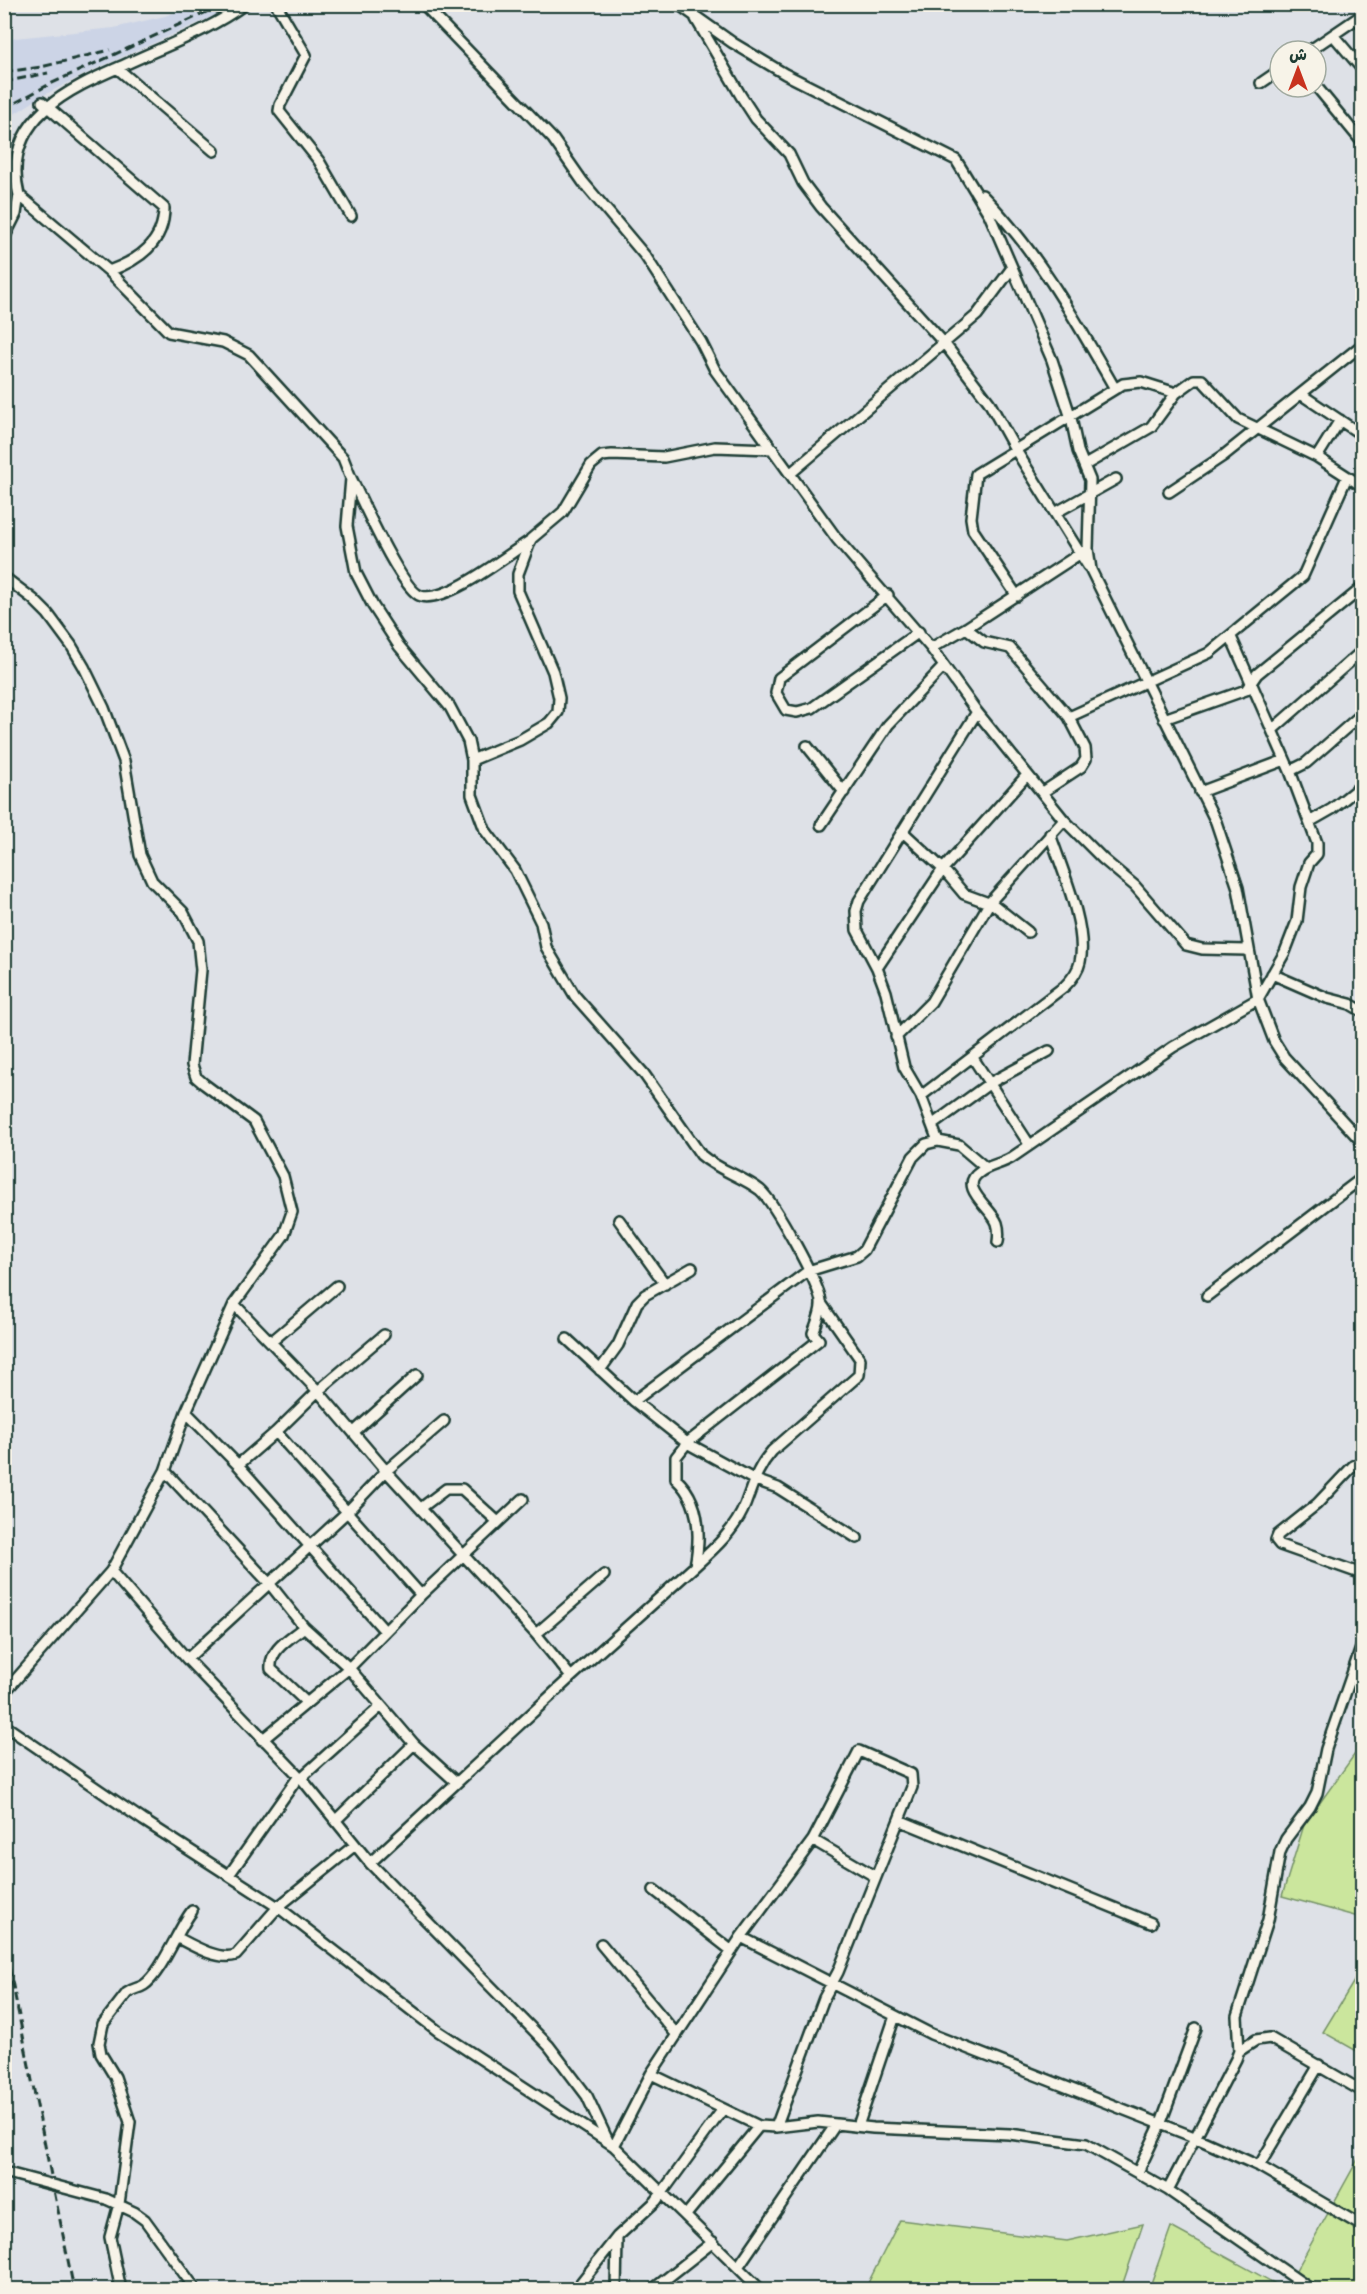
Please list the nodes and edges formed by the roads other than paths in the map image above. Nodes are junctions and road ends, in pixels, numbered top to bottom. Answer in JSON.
{"nodes":[{"id":1,"x":245,"y":4,"type":"edge"},
{"id":2,"x":276,"y":4,"type":"edge"},
{"id":3,"x":423,"y":4,"type":"edge"},
{"id":4,"x":678,"y":4,"type":"edge"},
{"id":5,"x":1362,"y":15,"type":"edge"},
{"id":6,"x":695,"y":17,"type":"junction"},
{"id":7,"x":1333,"y":35,"type":"junction"},
{"id":8,"x":1327,"y":39,"type":"edge"},
{"id":9,"x":117,"y":68,"type":"junction"},
{"id":10,"x":1362,"y":69,"type":"edge"},
{"id":11,"x":1268,"y":78,"type":"edge"},
{"id":12,"x":1261,"y":83,"type":"dead end"},
{"id":13,"x":1327,"y":99,"type":"edge"},
{"id":14,"x":42,"y":102,"type":"junction"},
{"id":15,"x":25,"y":115,"type":"dead end"},
{"id":16,"x":1362,"y":142,"type":"edge"},
{"id":17,"x":214,"y":151,"type":"dead end"},
{"id":18,"x":5,"y":161,"type":"edge"},
{"id":19,"x":974,"y":187,"type":"junction"},
{"id":20,"x":19,"y":195,"type":"junction"},
{"id":21,"x":351,"y":216,"type":"dead end"},
{"id":22,"x":4,"y":238,"type":"edge"},
{"id":23,"x":1012,"y":268,"type":"junction"},
{"id":24,"x":109,"y":271,"type":"junction"},
{"id":25,"x":944,"y":343,"type":"junction"},
{"id":26,"x":1362,"y":345,"type":"edge"},
{"id":27,"x":1114,"y":387,"type":"junction"},
{"id":28,"x":1176,"y":393,"type":"junction"},
{"id":29,"x":1302,"y":395,"type":"junction"},
{"id":30,"x":1071,"y":418,"type":"junction"},
{"id":31,"x":1340,"y":420,"type":"junction"},
{"id":32,"x":1257,"y":428,"type":"junction"},
{"id":33,"x":1362,"y":435,"type":"edge"},
{"id":34,"x":773,"y":449,"type":"junction"},
{"id":35,"x":1015,"y":449,"type":"junction"},
{"id":36,"x":1317,"y":457,"type":"junction"},
{"id":37,"x":1085,"y":465,"type":"junction"},
{"id":38,"x":791,"y":473,"type":"junction"},
{"id":39,"x":1347,"y":477,"type":"junction"},
{"id":40,"x":351,"y":478,"type":"junction"},
{"id":41,"x":1116,"y":479,"type":"dead end"},
{"id":42,"x":1362,"y":486,"type":"edge"},
{"id":43,"x":1169,"y":492,"type":"dead end"},
{"id":44,"x":1091,"y":493,"type":"junction"},
{"id":45,"x":1055,"y":513,"type":"junction"},
{"id":46,"x":531,"y":539,"type":"junction"},
{"id":47,"x":1084,"y":551,"type":"junction"},
{"id":48,"x":4,"y":577,"type":"edge"},
{"id":49,"x":1362,"y":588,"type":"edge"},
{"id":50,"x":888,"y":595,"type":"junction"},
{"id":51,"x":1017,"y":596,"type":"junction"},
{"id":52,"x":966,"y":628,"type":"junction"},
{"id":53,"x":919,"y":632,"type":"junction"},
{"id":54,"x":1231,"y":637,"type":"junction"},
{"id":55,"x":932,"y":648,"type":"junction"},
{"id":56,"x":1362,"y":651,"type":"edge"},
{"id":57,"x":944,"y":666,"type":"junction"},
{"id":58,"x":1146,"y":681,"type":"junction"},
{"id":59,"x":1252,"y":683,"type":"junction"},
{"id":60,"x":976,"y":712,"type":"junction"},
{"id":61,"x":1362,"y":714,"type":"edge"},
{"id":62,"x":1069,"y":717,"type":"junction"},
{"id":63,"x":1164,"y":719,"type":"junction"},
{"id":64,"x":1272,"y":730,"type":"junction"},
{"id":65,"x":807,"y":746,"type":"dead end"},
{"id":66,"x":472,"y":760,"type":"junction"},
{"id":67,"x":1285,"y":760,"type":"junction"},
{"id":68,"x":1290,"y":771,"type":"junction"},
{"id":69,"x":1027,"y":775,"type":"junction"},
{"id":70,"x":1362,"y":785,"type":"edge"},
{"id":71,"x":844,"y":792,"type":"junction"},
{"id":72,"x":1043,"y":792,"type":"junction"},
{"id":73,"x":1200,"y":792,"type":"junction"},
{"id":74,"x":1064,"y":820,"type":"junction"},
{"id":75,"x":1311,"y":821,"type":"junction"},
{"id":76,"x":821,"y":825,"type":"dead end"},
{"id":77,"x":903,"y":832,"type":"junction"},
{"id":78,"x":1050,"y":834,"type":"junction"},
{"id":79,"x":943,"y":868,"type":"junction"},
{"id":80,"x":990,"y":902,"type":"junction"},
{"id":81,"x":1028,"y":933,"type":"dead end"},
{"id":82,"x":1247,"y":950,"type":"junction"},
{"id":83,"x":877,"y":968,"type":"junction"},
{"id":84,"x":1272,"y":974,"type":"junction"},
{"id":85,"x":1258,"y":999,"type":"junction"},
{"id":86,"x":1362,"y":1011,"type":"edge"},
{"id":87,"x":896,"y":1037,"type":"junction"},
{"id":88,"x":1049,"y":1051,"type":"dead end"},
{"id":89,"x":973,"y":1058,"type":"junction"},
{"id":90,"x":990,"y":1083,"type":"junction"},
{"id":91,"x":921,"y":1096,"type":"junction"},
{"id":92,"x":932,"y":1125,"type":"junction"},
{"id":93,"x":938,"y":1141,"type":"junction"},
{"id":94,"x":1362,"y":1142,"type":"edge"},
{"id":95,"x":1029,"y":1144,"type":"junction"},
{"id":96,"x":986,"y":1168,"type":"junction"},
{"id":97,"x":1362,"y":1178,"type":"edge"},
{"id":98,"x":619,"y":1220,"type":"dead end"},
{"id":99,"x":998,"y":1242,"type":"dead end"},
{"id":100,"x":692,"y":1269,"type":"dead end"},
{"id":101,"x":808,"y":1271,"type":"junction"},
{"id":102,"x":665,"y":1284,"type":"junction"},
{"id":103,"x":337,"y":1286,"type":"dead end"},
{"id":104,"x":1207,"y":1296,"type":"dead end"},
{"id":105,"x":821,"y":1303,"type":"junction"},
{"id":106,"x":234,"y":1304,"type":"junction"},
{"id":107,"x":384,"y":1335,"type":"dead end"},
{"id":108,"x":567,"y":1339,"type":"dead end"},
{"id":109,"x":272,"y":1342,"type":"junction"},
{"id":110,"x":600,"y":1370,"type":"junction"},
{"id":111,"x":417,"y":1375,"type":"dead end"},
{"id":112,"x":318,"y":1391,"type":"junction"},
{"id":113,"x":634,"y":1401,"type":"junction"},
{"id":114,"x":186,"y":1412,"type":"junction"},
{"id":115,"x":444,"y":1421,"type":"dead end"},
{"id":116,"x":276,"y":1432,"type":"junction"},
{"id":117,"x":354,"y":1432,"type":"junction"},
{"id":118,"x":687,"y":1443,"type":"junction"},
{"id":119,"x":1362,"y":1462,"type":"edge"},
{"id":120,"x":238,"y":1465,"type":"junction"},
{"id":121,"x":165,"y":1471,"type":"junction"},
{"id":122,"x":386,"y":1471,"type":"junction"},
{"id":123,"x":753,"y":1479,"type":"junction"},
{"id":124,"x":523,"y":1499,"type":"dead end"},
{"id":125,"x":421,"y":1508,"type":"junction"},
{"id":126,"x":346,"y":1513,"type":"junction"},
{"id":127,"x":498,"y":1522,"type":"junction"},
{"id":128,"x":857,"y":1538,"type":"dead end"},
{"id":129,"x":309,"y":1548,"type":"junction"},
{"id":130,"x":463,"y":1556,"type":"junction"},
{"id":131,"x":695,"y":1566,"type":"junction"},
{"id":132,"x":111,"y":1571,"type":"junction"},
{"id":133,"x":1362,"y":1574,"type":"edge"},
{"id":134,"x":604,"y":1575,"type":"dead end"},
{"id":135,"x":269,"y":1583,"type":"junction"},
{"id":136,"x":421,"y":1594,"type":"junction"},
{"id":137,"x":304,"y":1627,"type":"junction"},
{"id":138,"x":384,"y":1630,"type":"junction"},
{"id":139,"x":536,"y":1634,"type":"junction"},
{"id":140,"x":1362,"y":1645,"type":"edge"},
{"id":141,"x":188,"y":1659,"type":"junction"},
{"id":142,"x":349,"y":1668,"type":"junction"},
{"id":143,"x":571,"y":1677,"type":"junction"},
{"id":144,"x":4,"y":1693,"type":"edge"},
{"id":145,"x":306,"y":1702,"type":"junction"},
{"id":146,"x":380,"y":1707,"type":"junction"},
{"id":147,"x":4,"y":1725,"type":"edge"},
{"id":148,"x":262,"y":1740,"type":"junction"},
{"id":149,"x":414,"y":1744,"type":"junction"},
{"id":150,"x":300,"y":1777,"type":"junction"},
{"id":151,"x":456,"y":1782,"type":"junction"},
{"id":152,"x":336,"y":1820,"type":"junction"},
{"id":153,"x":899,"y":1820,"type":"junction"},
{"id":154,"x":813,"y":1840,"type":"junction"},
{"id":155,"x":355,"y":1845,"type":"junction"},
{"id":156,"x":370,"y":1863,"type":"junction"},
{"id":157,"x":229,"y":1875,"type":"junction"},
{"id":158,"x":876,"y":1877,"type":"junction"},
{"id":159,"x":654,"y":1890,"type":"dead end"},
{"id":160,"x":278,"y":1907,"type":"junction"},
{"id":161,"x":192,"y":1911,"type":"dead end"},
{"id":162,"x":1151,"y":1923,"type":"dead end"},
{"id":163,"x":741,"y":1937,"type":"junction"},
{"id":164,"x":178,"y":1938,"type":"junction"},
{"id":165,"x":601,"y":1944,"type":"dead end"},
{"id":166,"x":732,"y":1951,"type":"junction"},
{"id":167,"x":832,"y":1984,"type":"junction"},
{"id":168,"x":895,"y":2016,"type":"junction"},
{"id":169,"x":1196,"y":2028,"type":"dead end"},
{"id":170,"x":677,"y":2035,"type":"junction"},
{"id":171,"x":1239,"y":2051,"type":"junction"},
{"id":172,"x":1319,"y":2065,"type":"junction"},
{"id":173,"x":651,"y":2074,"type":"junction"},
{"id":174,"x":1362,"y":2091,"type":"edge"},
{"id":175,"x":723,"y":2109,"type":"junction"},
{"id":176,"x":836,"y":2124,"type":"junction"},
{"id":177,"x":1160,"y":2125,"type":"junction"},
{"id":178,"x":759,"y":2126,"type":"junction"},
{"id":179,"x":858,"y":2126,"type":"junction"},
{"id":180,"x":776,"y":2127,"type":"junction"},
{"id":181,"x":1194,"y":2137,"type":"junction"},
{"id":182,"x":611,"y":2144,"type":"junction"},
{"id":183,"x":1259,"y":2166,"type":"junction"},
{"id":184,"x":4,"y":2172,"type":"edge"},
{"id":185,"x":1138,"y":2172,"type":"junction"},
{"id":186,"x":1168,"y":2190,"type":"junction"},
{"id":187,"x":662,"y":2192,"type":"junction"},
{"id":188,"x":119,"y":2204,"type":"junction"},
{"id":189,"x":686,"y":2215,"type":"junction"},
{"id":190,"x":1362,"y":2226,"type":"edge"},
{"id":191,"x":617,"y":2237,"type":"junction"},
{"id":192,"x":712,"y":2242,"type":"junction"},
{"id":193,"x":738,"y":2267,"type":"junction"},
{"id":194,"x":121,"y":2289,"type":"edge"},
{"id":195,"x":196,"y":2289,"type":"edge"},
{"id":196,"x":574,"y":2289,"type":"edge"},
{"id":197,"x":616,"y":2289,"type":"edge"},
{"id":198,"x":652,"y":2289,"type":"edge"},
{"id":199,"x":761,"y":2289,"type":"edge"},
{"id":200,"x":1312,"y":2289,"type":"edge"}],
"edges":[{"from":1,"to":9,"type":"street"},
{"from":2,"to":21,"type":"street"},
{"from":3,"to":34,"type":"street"},
{"from":4,"to":6,"type":"street"},
{"from":5,"to":7,"type":"street"},
{"from":6,"to":19,"type":"street"},
{"from":6,"to":25,"type":"street"},
{"from":7,"to":8,"type":"street"},
{"from":7,"to":10,"type":"street"},
{"from":9,"to":14,"type":"street"},
{"from":9,"to":17,"type":"street"},
{"from":11,"to":12,"type":"street"},
{"from":13,"to":16,"type":"street"},
{"from":14,"to":15,"type":"street"},
{"from":14,"to":24,"type":"street"},
{"from":18,"to":20,"type":"street"},
{"from":19,"to":23,"type":"street"},
{"from":19,"to":27,"type":"street"},
{"from":20,"to":22,"type":"street"},
{"from":20,"to":24,"type":"street"},
{"from":23,"to":25,"type":"street"},
{"from":23,"to":30,"type":"street"},
{"from":24,"to":40,"type":"street"},
{"from":25,"to":35,"type":"street"},
{"from":25,"to":38,"type":"street"},
{"from":26,"to":29,"type":"street"},
{"from":27,"to":28,"type":"street"},
{"from":27,"to":30,"type":"street"},
{"from":28,"to":32,"type":"street"},
{"from":28,"to":37,"type":"street"},
{"from":29,"to":31,"type":"street"},
{"from":29,"to":32,"type":"street"},
{"from":30,"to":35,"type":"street"},
{"from":30,"to":37,"type":"street"},
{"from":31,"to":33,"type":"street"},
{"from":31,"to":36,"type":"street"},
{"from":32,"to":36,"type":"street"},
{"from":32,"to":43,"type":"street"},
{"from":34,"to":38,"type":"street"},
{"from":34,"to":46,"type":"street"},
{"from":35,"to":45,"type":"street"},
{"from":35,"to":51,"type":"street"},
{"from":36,"to":39,"type":"street"},
{"from":37,"to":44,"type":"street"},
{"from":38,"to":50,"type":"street"},
{"from":39,"to":42,"type":"street"},
{"from":39,"to":54,"type":"street"},
{"from":40,"to":46,"type":"street"},
{"from":40,"to":66,"type":"street"},
{"from":41,"to":44,"type":"street"},
{"from":44,"to":45,"type":"street"},
{"from":44,"to":47,"type":"street"},
{"from":45,"to":47,"type":"street"},
{"from":46,"to":66,"type":"street"},
{"from":47,"to":51,"type":"street"},
{"from":47,"to":58,"type":"street"},
{"from":48,"to":106,"type":"street"},
{"from":49,"to":59,"type":"street"},
{"from":50,"to":53,"type":"street"},
{"from":50,"to":53,"type":"street"},
{"from":51,"to":52,"type":"street"},
{"from":52,"to":55,"type":"street"},
{"from":52,"to":62,"type":"street"},
{"from":53,"to":55,"type":"street"},
{"from":54,"to":58,"type":"street"},
{"from":54,"to":59,"type":"street"},
{"from":55,"to":57,"type":"street"},
{"from":56,"to":64,"type":"street"},
{"from":57,"to":60,"type":"street"},
{"from":57,"to":71,"type":"street"},
{"from":58,"to":62,"type":"street"},
{"from":58,"to":63,"type":"street"},
{"from":59,"to":63,"type":"street"},
{"from":59,"to":64,"type":"street"},
{"from":60,"to":69,"type":"street"},
{"from":60,"to":77,"type":"street"},
{"from":61,"to":68,"type":"street"},
{"from":62,"to":72,"type":"street"},
{"from":63,"to":73,"type":"street"},
{"from":64,"to":67,"type":"street"},
{"from":65,"to":71,"type":"street"},
{"from":66,"to":101,"type":"street"},
{"from":67,"to":68,"type":"street"},
{"from":67,"to":73,"type":"street"},
{"from":68,"to":75,"type":"street"},
{"from":69,"to":72,"type":"street"},
{"from":69,"to":79,"type":"street"},
{"from":70,"to":75,"type":"street"},
{"from":71,"to":76,"type":"street"},
{"from":72,"to":74,"type":"street"},
{"from":73,"to":82,"type":"street"},
{"from":74,"to":78,"type":"street"},
{"from":74,"to":82,"type":"street"},
{"from":75,"to":84,"type":"street"},
{"from":77,"to":79,"type":"street"},
{"from":77,"to":83,"type":"street"},
{"from":78,"to":80,"type":"street"},
{"from":78,"to":89,"type":"street"},
{"from":79,"to":80,"type":"street"},
{"from":79,"to":83,"type":"street"},
{"from":80,"to":81,"type":"street"},
{"from":80,"to":87,"type":"street"},
{"from":82,"to":85,"type":"street"},
{"from":83,"to":87,"type":"street"},
{"from":84,"to":85,"type":"street"},
{"from":84,"to":86,"type":"street"},
{"from":85,"to":94,"type":"street"},
{"from":85,"to":95,"type":"street"},
{"from":87,"to":91,"type":"street"},
{"from":88,"to":90,"type":"street"},
{"from":89,"to":90,"type":"street"},
{"from":89,"to":91,"type":"street"},
{"from":90,"to":92,"type":"street"},
{"from":90,"to":95,"type":"street"},
{"from":91,"to":92,"type":"street"},
{"from":92,"to":93,"type":"street"},
{"from":93,"to":96,"type":"street"},
{"from":93,"to":101,"type":"street"},
{"from":95,"to":96,"type":"street"},
{"from":96,"to":99,"type":"street"},
{"from":97,"to":104,"type":"street"},
{"from":98,"to":102,"type":"street"},
{"from":100,"to":102,"type":"street"},
{"from":101,"to":105,"type":"street"},
{"from":101,"to":113,"type":"street"},
{"from":102,"to":110,"type":"street"},
{"from":103,"to":109,"type":"street"},
{"from":105,"to":118,"type":"street"},
{"from":105,"to":123,"type":"street"},
{"from":106,"to":109,"type":"street"},
{"from":106,"to":114,"type":"street"},
{"from":107,"to":112,"type":"street"},
{"from":108,"to":110,"type":"street"},
{"from":109,"to":112,"type":"street"},
{"from":110,"to":113,"type":"street"},
{"from":111,"to":117,"type":"street"},
{"from":112,"to":116,"type":"street"},
{"from":112,"to":117,"type":"street"},
{"from":113,"to":118,"type":"street"},
{"from":114,"to":120,"type":"street"},
{"from":114,"to":121,"type":"street"},
{"from":115,"to":122,"type":"street"},
{"from":116,"to":120,"type":"street"},
{"from":116,"to":126,"type":"street"},
{"from":117,"to":122,"type":"street"},
{"from":118,"to":123,"type":"street"},
{"from":118,"to":131,"type":"street"},
{"from":119,"to":133,"type":"street"},
{"from":120,"to":129,"type":"street"},
{"from":121,"to":132,"type":"street"},
{"from":121,"to":135,"type":"street"},
{"from":122,"to":125,"type":"street"},
{"from":122,"to":126,"type":"street"},
{"from":123,"to":128,"type":"street"},
{"from":123,"to":131,"type":"street"},
{"from":124,"to":127,"type":"street"},
{"from":125,"to":127,"type":"street"},
{"from":125,"to":130,"type":"street"},
{"from":126,"to":129,"type":"street"},
{"from":126,"to":136,"type":"street"},
{"from":127,"to":130,"type":"street"},
{"from":129,"to":135,"type":"street"},
{"from":129,"to":138,"type":"street"},
{"from":130,"to":136,"type":"street"},
{"from":130,"to":139,"type":"street"},
{"from":131,"to":143,"type":"street"},
{"from":132,"to":141,"type":"street"},
{"from":132,"to":144,"type":"street"},
{"from":134,"to":139,"type":"street"},
{"from":135,"to":137,"type":"street"},
{"from":135,"to":141,"type":"street"},
{"from":136,"to":138,"type":"street"},
{"from":137,"to":142,"type":"street"},
{"from":137,"to":145,"type":"street"},
{"from":138,"to":142,"type":"street"},
{"from":139,"to":143,"type":"street"},
{"from":140,"to":171,"type":"street"},
{"from":141,"to":148,"type":"street"},
{"from":142,"to":145,"type":"street"},
{"from":142,"to":146,"type":"street"},
{"from":143,"to":151,"type":"street"},
{"from":145,"to":148,"type":"street"},
{"from":146,"to":149,"type":"street"},
{"from":146,"to":150,"type":"street"},
{"from":147,"to":157,"type":"street"},
{"from":148,"to":150,"type":"street"},
{"from":149,"to":151,"type":"street"},
{"from":149,"to":152,"type":"street"},
{"from":150,"to":152,"type":"street"},
{"from":150,"to":157,"type":"street"},
{"from":151,"to":156,"type":"street"},
{"from":152,"to":155,"type":"street"},
{"from":153,"to":154,"type":"street"},
{"from":153,"to":158,"type":"street"},
{"from":153,"to":162,"type":"street"},
{"from":154,"to":158,"type":"street"},
{"from":154,"to":163,"type":"street"},
{"from":155,"to":156,"type":"street"},
{"from":155,"to":160,"type":"street"},
{"from":156,"to":182,"type":"street"},
{"from":157,"to":160,"type":"street"},
{"from":158,"to":167,"type":"street"},
{"from":159,"to":166,"type":"street"},
{"from":160,"to":164,"type":"street"},
{"from":160,"to":182,"type":"street"},
{"from":161,"to":164,"type":"street"},
{"from":163,"to":166,"type":"street"},
{"from":163,"to":167,"type":"street"},
{"from":164,"to":188,"type":"street"},
{"from":165,"to":170,"type":"street"},
{"from":166,"to":170,"type":"street"},
{"from":167,"to":168,"type":"street"},
{"from":167,"to":180,"type":"street"},
{"from":168,"to":177,"type":"street"},
{"from":168,"to":179,"type":"street"},
{"from":169,"to":177,"type":"street"},
{"from":170,"to":173,"type":"street"},
{"from":171,"to":172,"type":"street"},
{"from":171,"to":181,"type":"street"},
{"from":172,"to":174,"type":"street"},
{"from":172,"to":183,"type":"street"},
{"from":173,"to":175,"type":"street"},
{"from":173,"to":182,"type":"street"},
{"from":175,"to":178,"type":"street"},
{"from":175,"to":187,"type":"street"},
{"from":176,"to":179,"type":"street"},
{"from":176,"to":180,"type":"street"},
{"from":176,"to":193,"type":"street"},
{"from":177,"to":181,"type":"street"},
{"from":177,"to":185,"type":"street"},
{"from":178,"to":180,"type":"street"},
{"from":178,"to":189,"type":"street"},
{"from":179,"to":185,"type":"street"},
{"from":181,"to":183,"type":"street"},
{"from":181,"to":186,"type":"street"},
{"from":182,"to":187,"type":"street"},
{"from":183,"to":190,"type":"street"},
{"from":184,"to":188,"type":"street","bridge":true},
{"from":185,"to":186,"type":"street"},
{"from":186,"to":200,"type":"street"},
{"from":187,"to":189,"type":"street"},
{"from":187,"to":191,"type":"street"},
{"from":188,"to":194,"type":"street"},
{"from":188,"to":195,"type":"street"},
{"from":189,"to":192,"type":"street"},
{"from":191,"to":196,"type":"street"},
{"from":191,"to":197,"type":"street"},
{"from":192,"to":193,"type":"street"},
{"from":192,"to":198,"type":"street"},
{"from":193,"to":199,"type":"street"}]}
